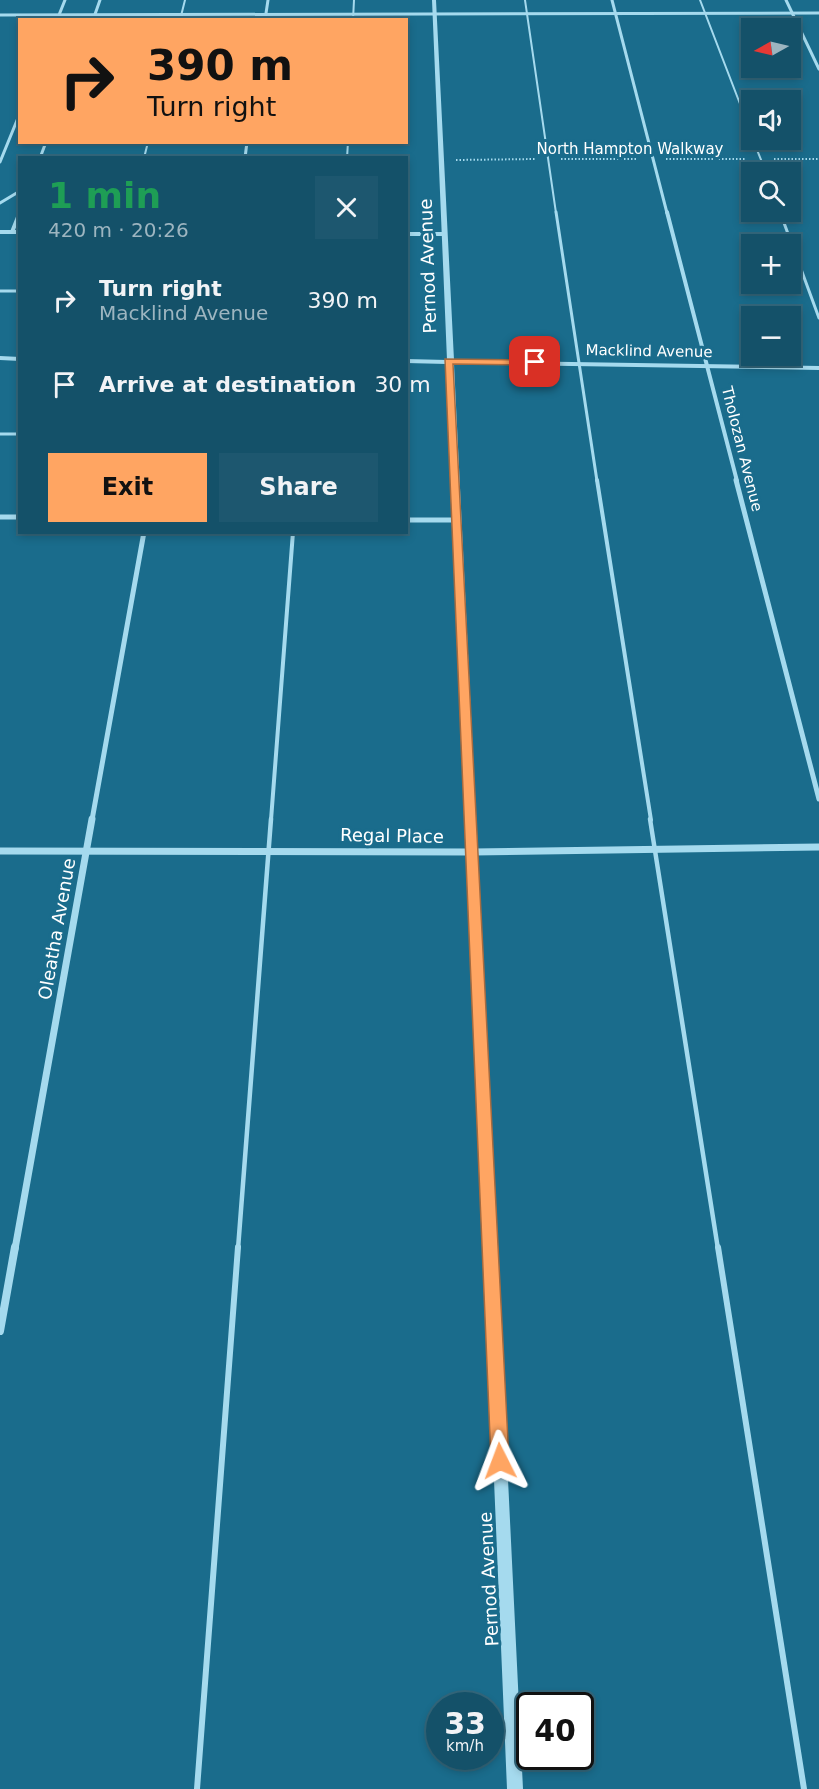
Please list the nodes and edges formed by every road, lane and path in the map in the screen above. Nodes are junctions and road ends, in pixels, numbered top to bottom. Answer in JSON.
{"nodes":[{"id":1,"x":65,"y":0,"type":"edge"},
{"id":2,"x":100,"y":0,"type":"edge"},
{"id":3,"x":185,"y":0,"type":"edge"},
{"id":4,"x":268,"y":0,"type":"edge"},
{"id":5,"x":354,"y":0,"type":"edge"},
{"id":6,"x":434,"y":0,"type":"edge"},
{"id":7,"x":525,"y":0,"type":"edge"},
{"id":8,"x":612,"y":0,"type":"edge"},
{"id":9,"x":699,"y":0,"type":"edge"},
{"id":10,"x":786,"y":0,"type":"edge"},
{"id":11,"x":353,"y":14,"type":"junction"},
{"id":12,"x":434,"y":14,"type":"junction"},
{"id":13,"x":528,"y":14,"type":"junction"},
{"id":14,"x":616,"y":14,"type":"junction"},
{"id":15,"x":705,"y":14,"type":"junction"},
{"id":16,"x":792,"y":14,"type":"junction"},
{"id":17,"x":819,"y":14,"type":"edge"},
{"id":18,"x":0,"y":15,"type":"edge"},
{"id":19,"x":59,"y":15,"type":"junction"},
{"id":20,"x":95,"y":15,"type":"junction"},
{"id":21,"x":182,"y":15,"type":"junction"},
{"id":22,"x":266,"y":15,"type":"junction"},
{"id":23,"x":58,"y":18,"type":"edge"},
{"id":24,"x":94,"y":18,"type":"edge"},
{"id":25,"x":181,"y":18,"type":"edge"},
{"id":26,"x":265,"y":18,"type":"edge"},
{"id":27,"x":353,"y":18,"type":"edge"},
{"id":28,"x":819,"y":69,"type":"edge"},
{"id":29,"x":741,"y":107,"type":"edge"},
{"id":30,"x":18,"y":118,"type":"edge"},
{"id":31,"x":757,"y":150,"type":"edge"},
{"id":32,"x":549,"y":159,"type":"junction"},
{"id":33,"x":654,"y":159,"type":"junction"},
{"id":34,"x":761,"y":159,"type":"junction"},
{"id":35,"x":819,"y":159,"type":"edge"},
{"id":36,"x":440,"y":160,"type":"junction"},
{"id":37,"x":0,"y":162,"type":"edge"},
{"id":38,"x":762,"y":162,"type":"edge"},
{"id":39,"x":18,"y":192,"type":"edge"},
{"id":40,"x":0,"y":203,"type":"edge"},
{"id":41,"x":18,"y":217,"type":"edge"},
{"id":42,"x":784,"y":222,"type":"edge"},
{"id":43,"x":0,"y":232,"type":"edge"},
{"id":44,"x":12,"y":232,"type":"junction"},
{"id":45,"x":18,"y":232,"type":"edge"},
{"id":46,"x":408,"y":234,"type":"edge"},
{"id":47,"x":444,"y":234,"type":"junction"},
{"id":48,"x":0,"y":291,"type":"edge"},
{"id":49,"x":18,"y":291,"type":"edge"},
{"id":50,"x":819,"y":318,"type":"edge"},
{"id":51,"x":0,"y":358,"type":"edge"},
{"id":52,"x":18,"y":358,"type":"edge"},
{"id":53,"x":408,"y":361,"type":"edge"},
{"id":54,"x":449,"y":361,"type":"junction"},
{"id":55,"x":579,"y":363,"type":"junction"},
{"id":56,"x":708,"y":366,"type":"junction"},
{"id":57,"x":819,"y":368,"type":"edge"},
{"id":58,"x":0,"y":434,"type":"edge"},
{"id":59,"x":18,"y":434,"type":"edge"},
{"id":60,"x":0,"y":517,"type":"edge"},
{"id":61,"x":18,"y":517,"type":"edge"},
{"id":62,"x":408,"y":520,"type":"edge"},
{"id":63,"x":457,"y":520,"type":"junction"},
{"id":64,"x":144,"y":534,"type":"edge"},
{"id":65,"x":293,"y":534,"type":"edge"},
{"id":66,"x":819,"y":799,"type":"edge"},
{"id":67,"x":819,"y":847,"type":"edge"},
{"id":68,"x":655,"y":848,"type":"junction"},
{"id":69,"x":269,"y":850,"type":"junction"},
{"id":70,"x":0,"y":851,"type":"edge"},
{"id":71,"x":86,"y":851,"type":"junction"},
{"id":72,"x":472,"y":852,"type":"junction"},
{"id":73,"x":0,"y":1331,"type":"edge"},
{"id":74,"x":197,"y":1789,"type":"edge"},
{"id":75,"x":515,"y":1789,"type":"edge"},
{"id":76,"x":804,"y":1789,"type":"edge"}],
"edges":[{"from":1,"to":19,"type":"street"},
{"from":2,"to":20,"type":"street"},
{"from":3,"to":21,"type":"lane"},
{"from":4,"to":22,"type":"street"},
{"from":5,"to":11,"type":"lane"},
{"from":6,"to":12,"type":"street","name":"Pernod Avenue"},
{"from":7,"to":13,"type":"lane"},
{"from":8,"to":14,"type":"street","name":"Tholozan Avenue"},
{"from":9,"to":15,"type":"lane"},
{"from":10,"to":16,"type":"street"},
{"from":11,"to":12,"type":"street"},
{"from":11,"to":22,"type":"street"},
{"from":11,"to":27,"type":"lane"},
{"from":12,"to":13,"type":"street"},
{"from":12,"to":36,"type":"street","name":"Pernod Avenue"},
{"from":13,"to":14,"type":"street"},
{"from":13,"to":32,"type":"lane"},
{"from":14,"to":15,"type":"street"},
{"from":14,"to":33,"type":"street","name":"Tholozan Avenue"},
{"from":15,"to":16,"type":"street"},
{"from":15,"to":29,"type":"lane"},
{"from":16,"to":17,"type":"street"},
{"from":16,"to":28,"type":"street"},
{"from":18,"to":19,"type":"street"},
{"from":19,"to":20,"type":"street"},
{"from":19,"to":23,"type":"street"},
{"from":20,"to":21,"type":"street"},
{"from":20,"to":24,"type":"street"},
{"from":21,"to":22,"type":"street"},
{"from":21,"to":25,"type":"lane"},
{"from":22,"to":26,"type":"street"},
{"from":30,"to":37,"type":"street"},
{"from":31,"to":34,"type":"lane"},
{"from":32,"to":33,"type":"path","name":"North Hampton Walkway"},
{"from":32,"to":36,"type":"path","name":"North Hampton Walkway"},
{"from":32,"to":55,"type":"lane"},
{"from":33,"to":34,"type":"path","name":"North Hampton Walkway"},
{"from":33,"to":56,"type":"street","name":"Tholozan Avenue"},
{"from":34,"to":35,"type":"path","name":"North Hampton Walkway"},
{"from":34,"to":38,"type":"lane"},
{"from":36,"to":47,"type":"street","name":"Pernod Avenue"},
{"from":39,"to":40,"type":"street"},
{"from":41,"to":44,"type":"street"},
{"from":42,"to":50,"type":"lane"},
{"from":43,"to":44,"type":"street"},
{"from":44,"to":45,"type":"street"},
{"from":46,"to":47,"type":"street"},
{"from":47,"to":54,"type":"street","name":"Pernod Avenue"},
{"from":48,"to":49,"type":"lane"},
{"from":51,"to":52,"type":"street"},
{"from":53,"to":54,"type":"street","name":"Macklind Avenue"},
{"from":54,"to":55,"type":"street","name":"Macklind Avenue"},
{"from":54,"to":63,"type":"street","name":"Pernod Avenue"},
{"from":55,"to":56,"type":"street","name":"Macklind Avenue"},
{"from":55,"to":68,"type":"lane"},
{"from":56,"to":57,"type":"street","name":"Macklind Avenue"},
{"from":56,"to":66,"type":"street","name":"Tholozan Avenue"},
{"from":58,"to":59,"type":"lane"},
{"from":60,"to":61,"type":"street"},
{"from":62,"to":63,"type":"street"},
{"from":63,"to":72,"type":"street","name":"Pernod Avenue"},
{"from":64,"to":71,"type":"street","name":"Oleatha Avenue"},
{"from":65,"to":69,"type":"lane"},
{"from":67,"to":68,"type":"street","name":"Regal Place"},
{"from":68,"to":72,"type":"street","name":"Regal Place"},
{"from":68,"to":76,"type":"lane"},
{"from":69,"to":71,"type":"street","name":"Regal Place"},
{"from":69,"to":72,"type":"street","name":"Regal Place"},
{"from":69,"to":74,"type":"lane"},
{"from":70,"to":71,"type":"street","name":"Regal Place"},
{"from":71,"to":73,"type":"street","name":"Oleatha Avenue"},
{"from":72,"to":75,"type":"street","name":"Pernod Avenue"}]}
